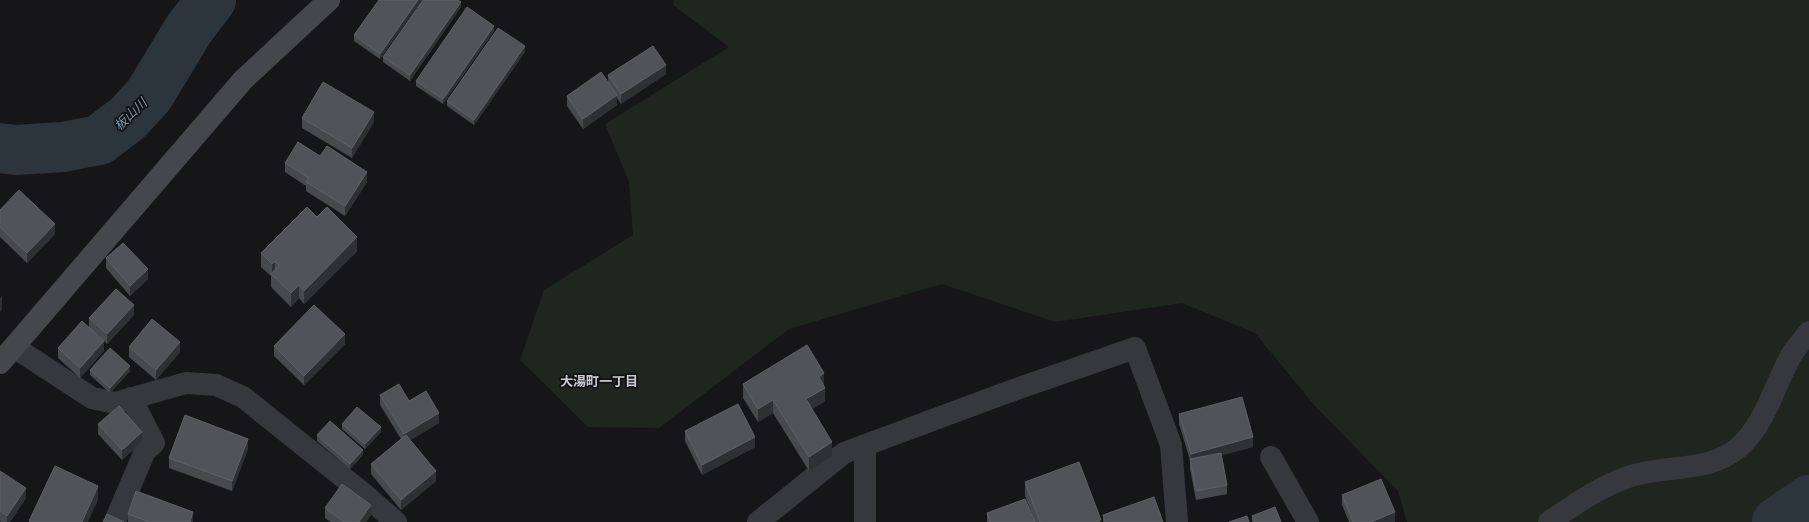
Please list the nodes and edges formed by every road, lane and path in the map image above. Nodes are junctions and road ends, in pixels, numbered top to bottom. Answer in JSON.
{"nodes":[{"id":1,"x":329,"y":0,"type":"edge"},
{"id":2,"x":1809,"y":332,"type":"edge"},
{"id":3,"x":7,"y":355,"type":"edge"},
{"id":4,"x":131,"y":398,"type":"junction"},
{"id":5,"x":865,"y":445,"type":"junction"},
{"id":6,"x":1271,"y":457,"type":"dead end"},
{"id":7,"x":116,"y":518,"type":"edge"},
{"id":8,"x":396,"y":522,"type":"edge"},
{"id":9,"x":758,"y":522,"type":"edge"},
{"id":10,"x":865,"y":522,"type":"edge"},
{"id":11,"x":1177,"y":522,"type":"edge"},
{"id":12,"x":1308,"y":522,"type":"edge"},
{"id":13,"x":1549,"y":522,"type":"edge"}],
"edges":[{"from":1,"to":3,"type":"street"},
{"from":2,"to":13,"type":"street"},
{"from":3,"to":4,"type":"street"},
{"from":4,"to":7,"type":"street"},
{"from":4,"to":8,"type":"street"},
{"from":5,"to":9,"type":"street"},
{"from":5,"to":10,"type":"street"},
{"from":5,"to":11,"type":"street"},
{"from":6,"to":12,"type":"street"}]}
